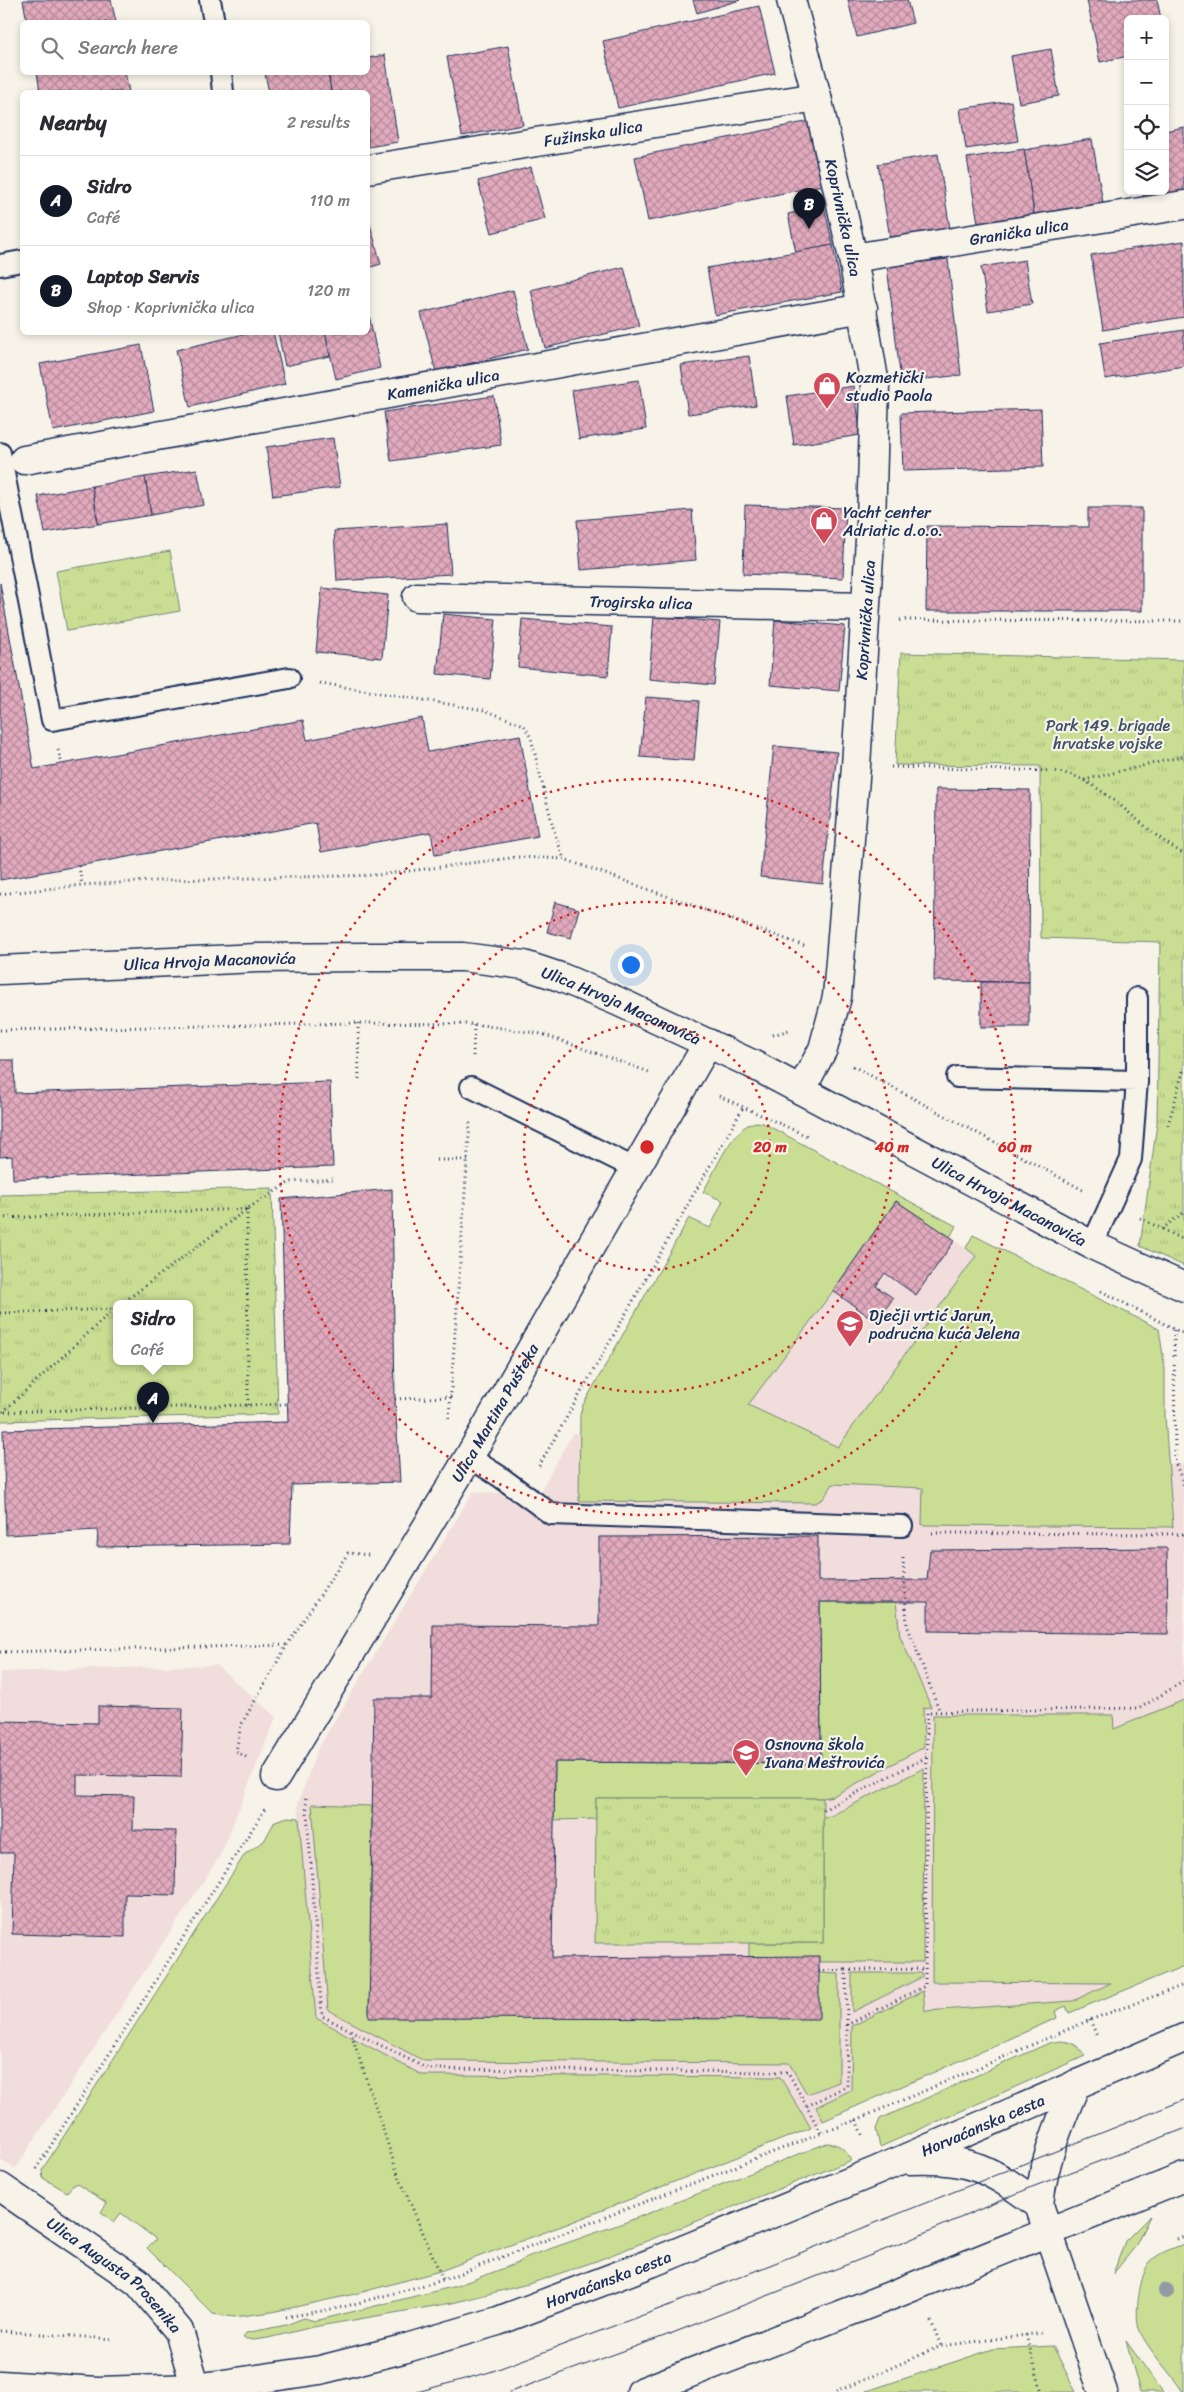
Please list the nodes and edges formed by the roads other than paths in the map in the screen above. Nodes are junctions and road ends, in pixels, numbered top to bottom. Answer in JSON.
{"nodes":[{"id":1,"x":210,"y":0,"type":"edge"},
{"id":2,"x":791,"y":0,"type":"edge"},
{"id":3,"x":214,"y":20,"type":"edge"},
{"id":4,"x":220,"y":75,"type":"edge"},
{"id":5,"x":223,"y":90,"type":"edge"},
{"id":6,"x":817,"y":97,"type":"junction"},
{"id":7,"x":370,"y":169,"type":"edge"},
{"id":8,"x":1184,"y":205,"type":"edge"},
{"id":9,"x":853,"y":258,"type":"junction"},
{"id":10,"x":20,"y":261,"type":"edge"},
{"id":11,"x":0,"y":265,"type":"edge"},
{"id":12,"x":863,"y":308,"type":"junction"},
{"id":13,"x":12,"y":457,"type":"edge"},
{"id":14,"x":417,"y":597,"type":"dead end"},
{"id":15,"x":864,"y":614,"type":"junction"},
{"id":16,"x":289,"y":678,"type":"road end"},
{"id":17,"x":0,"y":970,"type":"edge"},
{"id":18,"x":1137,"y":998,"type":"dead end"},
{"id":19,"x":708,"y":1043,"type":"junction"},
{"id":20,"x":957,"y":1077,"type":"dead end"},
{"id":21,"x":1137,"y":1081,"type":"junction"},
{"id":22,"x":471,"y":1088,"type":"road end"},
{"id":23,"x":801,"y":1090,"type":"junction"},
{"id":24,"x":636,"y":1169,"type":"junction"},
{"id":25,"x":1092,"y":1246,"type":"junction"},
{"id":26,"x":1184,"y":1287,"type":"edge"},
{"id":27,"x":469,"y":1457,"type":"junction"},
{"id":28,"x":902,"y":1526,"type":"road end"},
{"id":29,"x":273,"y":1790,"type":"road end"},
{"id":30,"x":1184,"y":2038,"type":"edge"},
{"id":31,"x":1076,"y":2084,"type":"junction"},
{"id":32,"x":901,"y":2160,"type":"junction"},
{"id":33,"x":1184,"y":2177,"type":"edge"},
{"id":34,"x":4,"y":2190,"type":"edge"},
{"id":35,"x":1039,"y":2206,"type":"junction"},
{"id":36,"x":1048,"y":2232,"type":"junction"},
{"id":37,"x":0,"y":2384,"type":"edge"},
{"id":38,"x":196,"y":2388,"type":"junction"},
{"id":39,"x":641,"y":2392,"type":"edge"},
{"id":40,"x":1103,"y":2392,"type":"edge"}],
"edges":[{"from":1,"to":3,"type":"lane"},
{"from":2,"to":6,"type":"street","name":"Koprivnička ulica"},
{"from":4,"to":5,"type":"lane"},
{"from":6,"to":7,"type":"street","name":"Fužinska ulica"},
{"from":6,"to":9,"type":"street","name":"Koprivnička ulica"},
{"from":8,"to":9,"type":"street","name":"Granička ulica"},
{"from":9,"to":12,"type":"street","name":"Koprivnička ulica"},
{"from":10,"to":11,"type":"lane"},
{"from":12,"to":13,"type":"street","name":"Kamenička ulica"},
{"from":12,"to":15,"type":"street","name":"Koprivnička ulica"},
{"from":13,"to":16,"type":"lane"},
{"from":14,"to":15,"type":"street","name":"Trogirska ulica"},
{"from":15,"to":23,"type":"street","name":"Koprivnička ulica"},
{"from":17,"to":19,"type":"street","name":"Ulica Hrvoja Macanovića"},
{"from":18,"to":21,"type":"lane"},
{"from":19,"to":23,"type":"street","name":"Ulica Hrvoja Macanovića"},
{"from":19,"to":24,"type":"street","name":"Ulica Martina Pušteka"},
{"from":20,"to":21,"type":"lane"},
{"from":21,"to":25,"type":"lane"},
{"from":22,"to":24,"type":"lane"},
{"from":23,"to":25,"type":"street","name":"Ulica Hrvoja Macanovića"},
{"from":24,"to":27,"type":"street","name":"Ulica Martina Pušteka"},
{"from":25,"to":26,"type":"street","name":"Ulica Hrvoja Macanovića"},
{"from":27,"to":28,"type":"lane"},
{"from":27,"to":29,"type":"street","name":"Ulica Martina Pušteka"},
{"from":30,"to":31,"type":"street","name":"Horvaćanska cesta"},
{"from":31,"to":32,"type":"street","name":"Horvaćanska cesta"},
{"from":31,"to":35,"type":"street"},
{"from":32,"to":35,"type":"street"},
{"from":32,"to":38,"type":"street","name":"Horvaćanska cesta"},
{"from":33,"to":36,"type":"street"},
{"from":34,"to":38,"type":"street","name":"Ulica Augusta Prosenika"},
{"from":35,"to":36,"type":"street"},
{"from":36,"to":39,"type":"street"},
{"from":36,"to":40,"type":"street"},
{"from":37,"to":38,"type":"street","name":"Horvaćanska cesta"}]}
